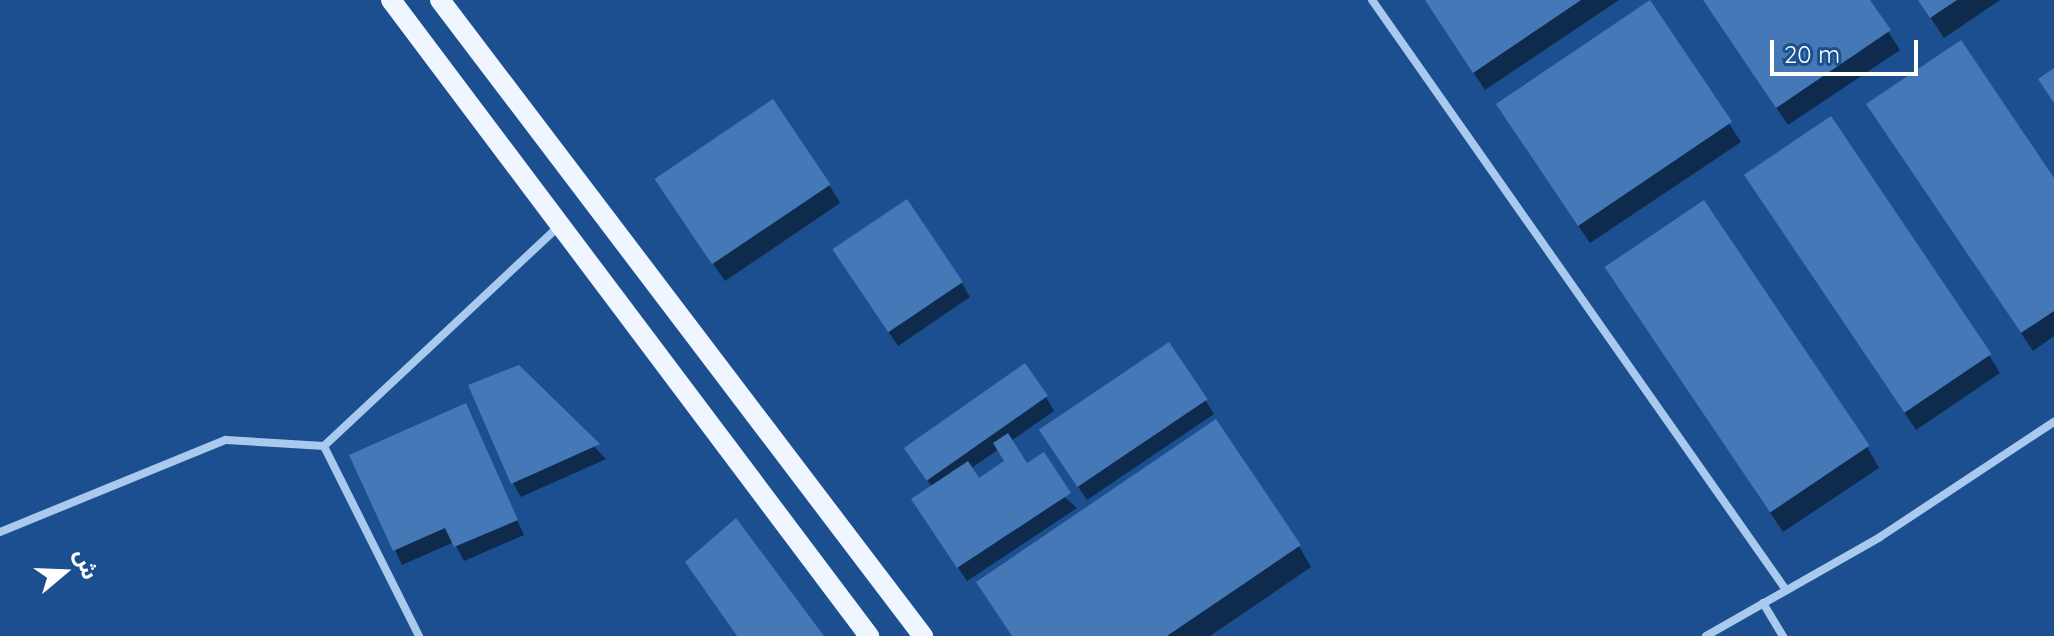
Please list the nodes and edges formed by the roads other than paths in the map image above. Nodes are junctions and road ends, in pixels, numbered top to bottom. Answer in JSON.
{"nodes":[{"id":1,"x":391,"y":0,"type":"edge"},
{"id":2,"x":440,"y":0,"type":"edge"},
{"id":3,"x":1372,"y":0,"type":"edge"},
{"id":4,"x":557,"y":228,"type":"junction"},
{"id":5,"x":2054,"y":422,"type":"edge"},
{"id":6,"x":324,"y":446,"type":"junction"},
{"id":7,"x":0,"y":532,"type":"edge"},
{"id":8,"x":1786,"y":590,"type":"junction"},
{"id":9,"x":1763,"y":603,"type":"junction"},
{"id":10,"x":419,"y":636,"type":"edge"},
{"id":11,"x":869,"y":636,"type":"edge"},
{"id":12,"x":923,"y":636,"type":"edge"},
{"id":13,"x":1706,"y":636,"type":"edge"},
{"id":14,"x":1783,"y":636,"type":"edge"}],
"edges":[{"from":1,"to":4,"type":"main road"},
{"from":2,"to":12,"type":"main road"},
{"from":3,"to":8,"type":"street"},
{"from":4,"to":6,"type":"street"},
{"from":4,"to":11,"type":"main road"},
{"from":5,"to":8,"type":"street"},
{"from":6,"to":7,"type":"street"},
{"from":6,"to":10,"type":"street"},
{"from":8,"to":9,"type":"street"},
{"from":9,"to":13,"type":"street"},
{"from":9,"to":14,"type":"street"}]}
